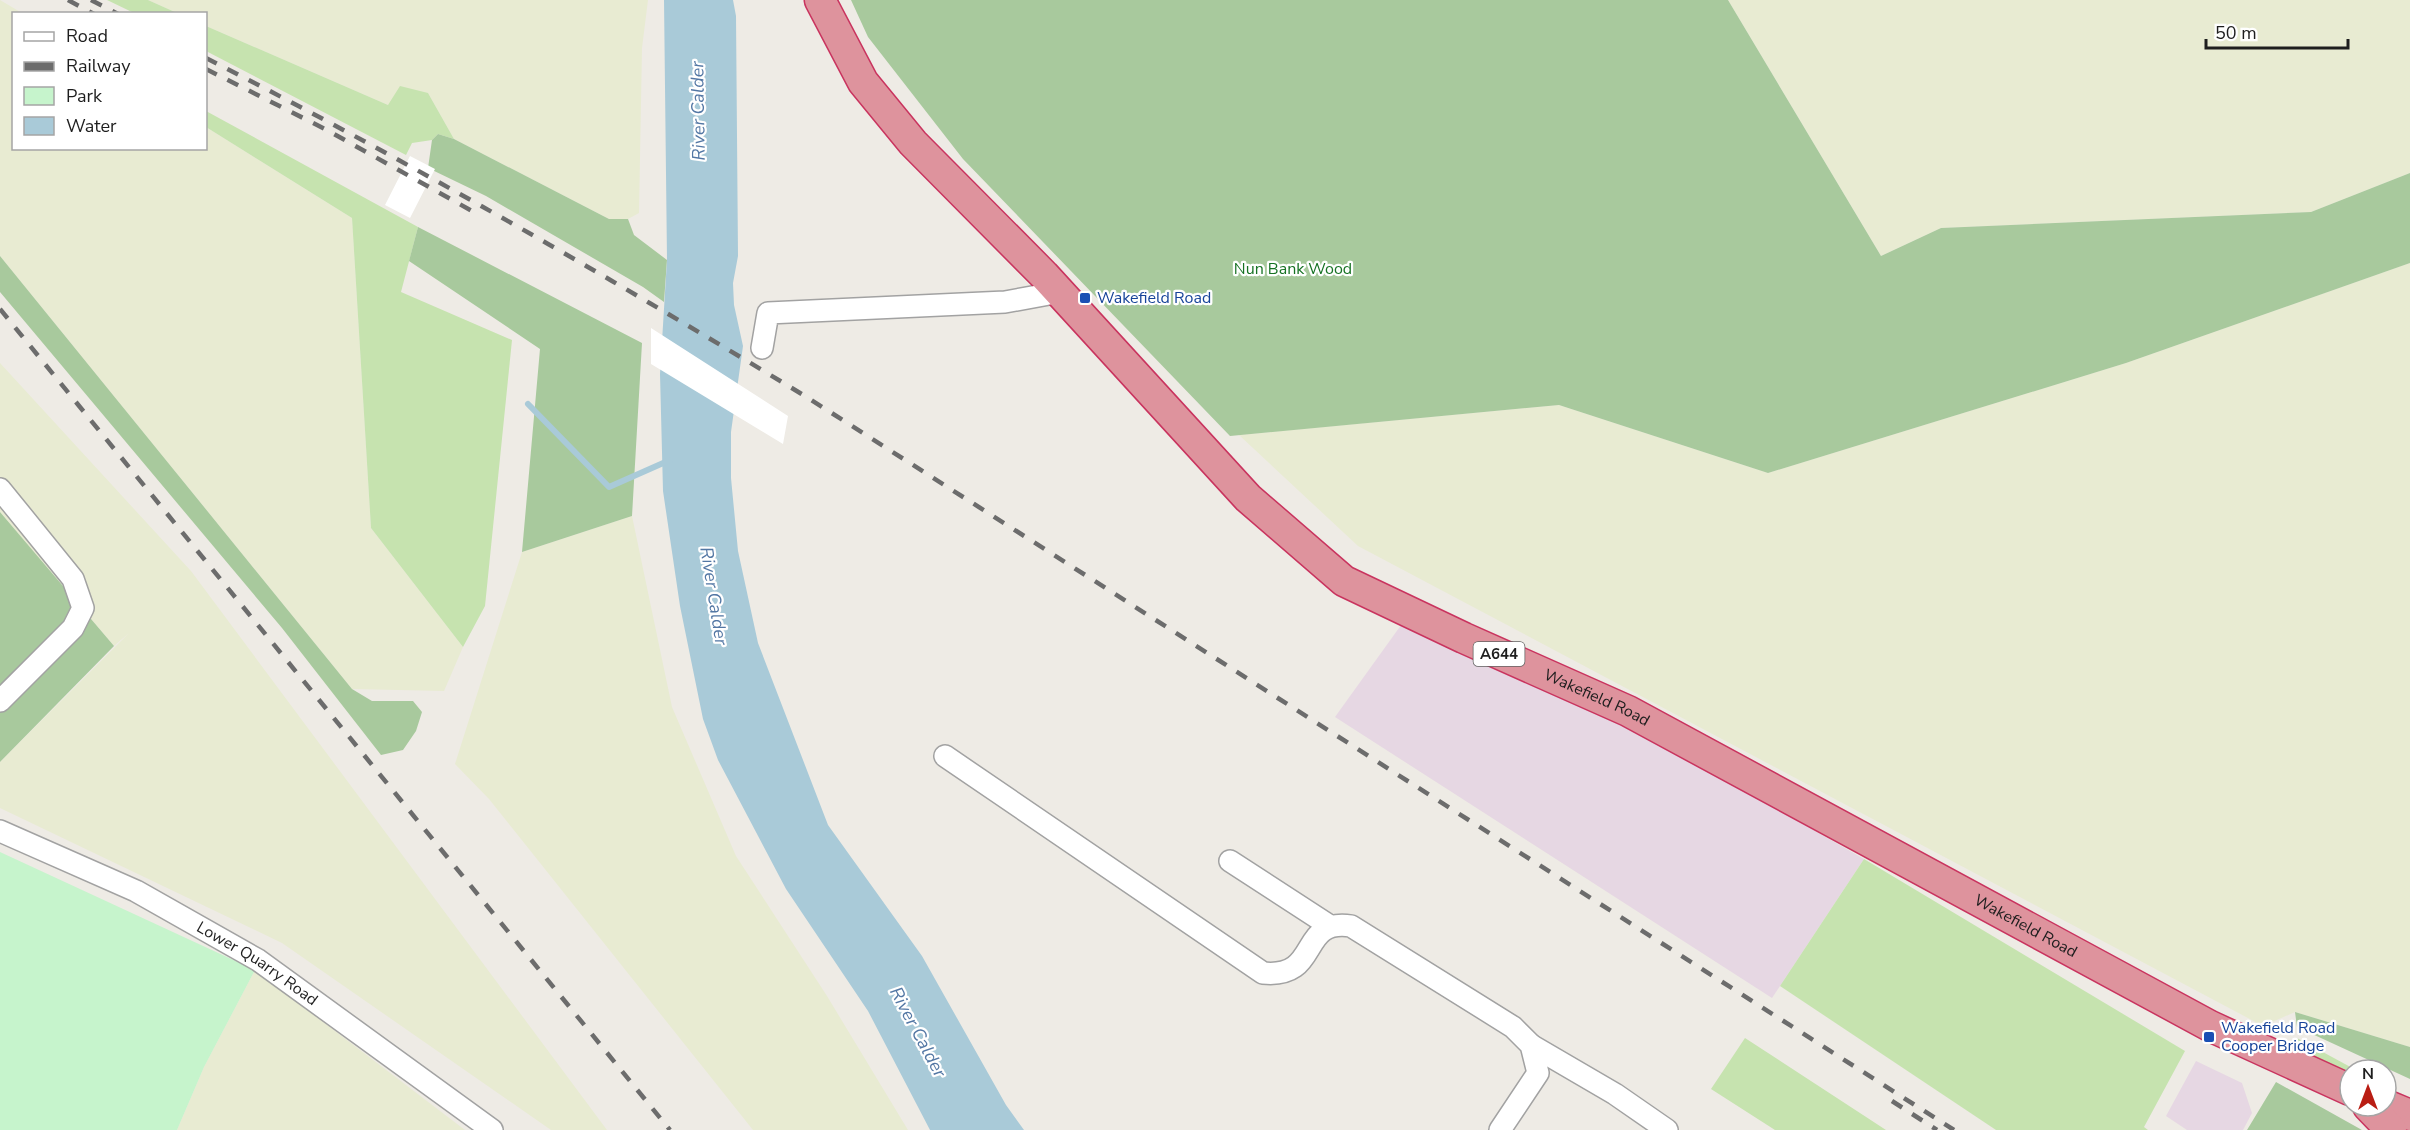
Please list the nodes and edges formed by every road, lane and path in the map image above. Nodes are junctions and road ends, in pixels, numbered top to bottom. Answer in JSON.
{"nodes":[{"id":1,"x":820,"y":0,"type":"edge"},
{"id":2,"x":1060,"y":292,"type":"junction"},
{"id":3,"x":762,"y":348,"type":"dead end"},
{"id":4,"x":0,"y":489,"type":"edge"},
{"id":5,"x":0,"y":701,"type":"edge"},
{"id":6,"x":945,"y":756,"type":"dead end"},
{"id":7,"x":0,"y":831,"type":"edge"},
{"id":8,"x":1230,"y":861,"type":"dead end"},
{"id":9,"x":1330,"y":926,"type":"junction"},
{"id":10,"x":1531,"y":1045,"type":"junction"},
{"id":11,"x":2338,"y":1085,"type":"edge"},
{"id":12,"x":2380,"y":1118,"type":"edge"},
{"id":13,"x":492,"y":1130,"type":"edge"},
{"id":14,"x":1500,"y":1130,"type":"edge"},
{"id":15,"x":1667,"y":1130,"type":"edge"},
{"id":16,"x":2391,"y":1130,"type":"edge"}],
"edges":[{"from":1,"to":2,"type":"highway","name":"Wakefield Road","number":"A644"},
{"from":2,"to":3,"type":"street"},
{"from":2,"to":11,"type":"highway","name":"Wakefield Road","number":"A644"},
{"from":4,"to":5,"type":"street"},
{"from":6,"to":9,"type":"street"},
{"from":7,"to":13,"type":"street","name":"Lower Quarry Road"},
{"from":8,"to":9,"type":"street"},
{"from":9,"to":10,"type":"street"},
{"from":10,"to":14,"type":"street"},
{"from":10,"to":15,"type":"street"},
{"from":12,"to":16,"type":"highway"}]}
